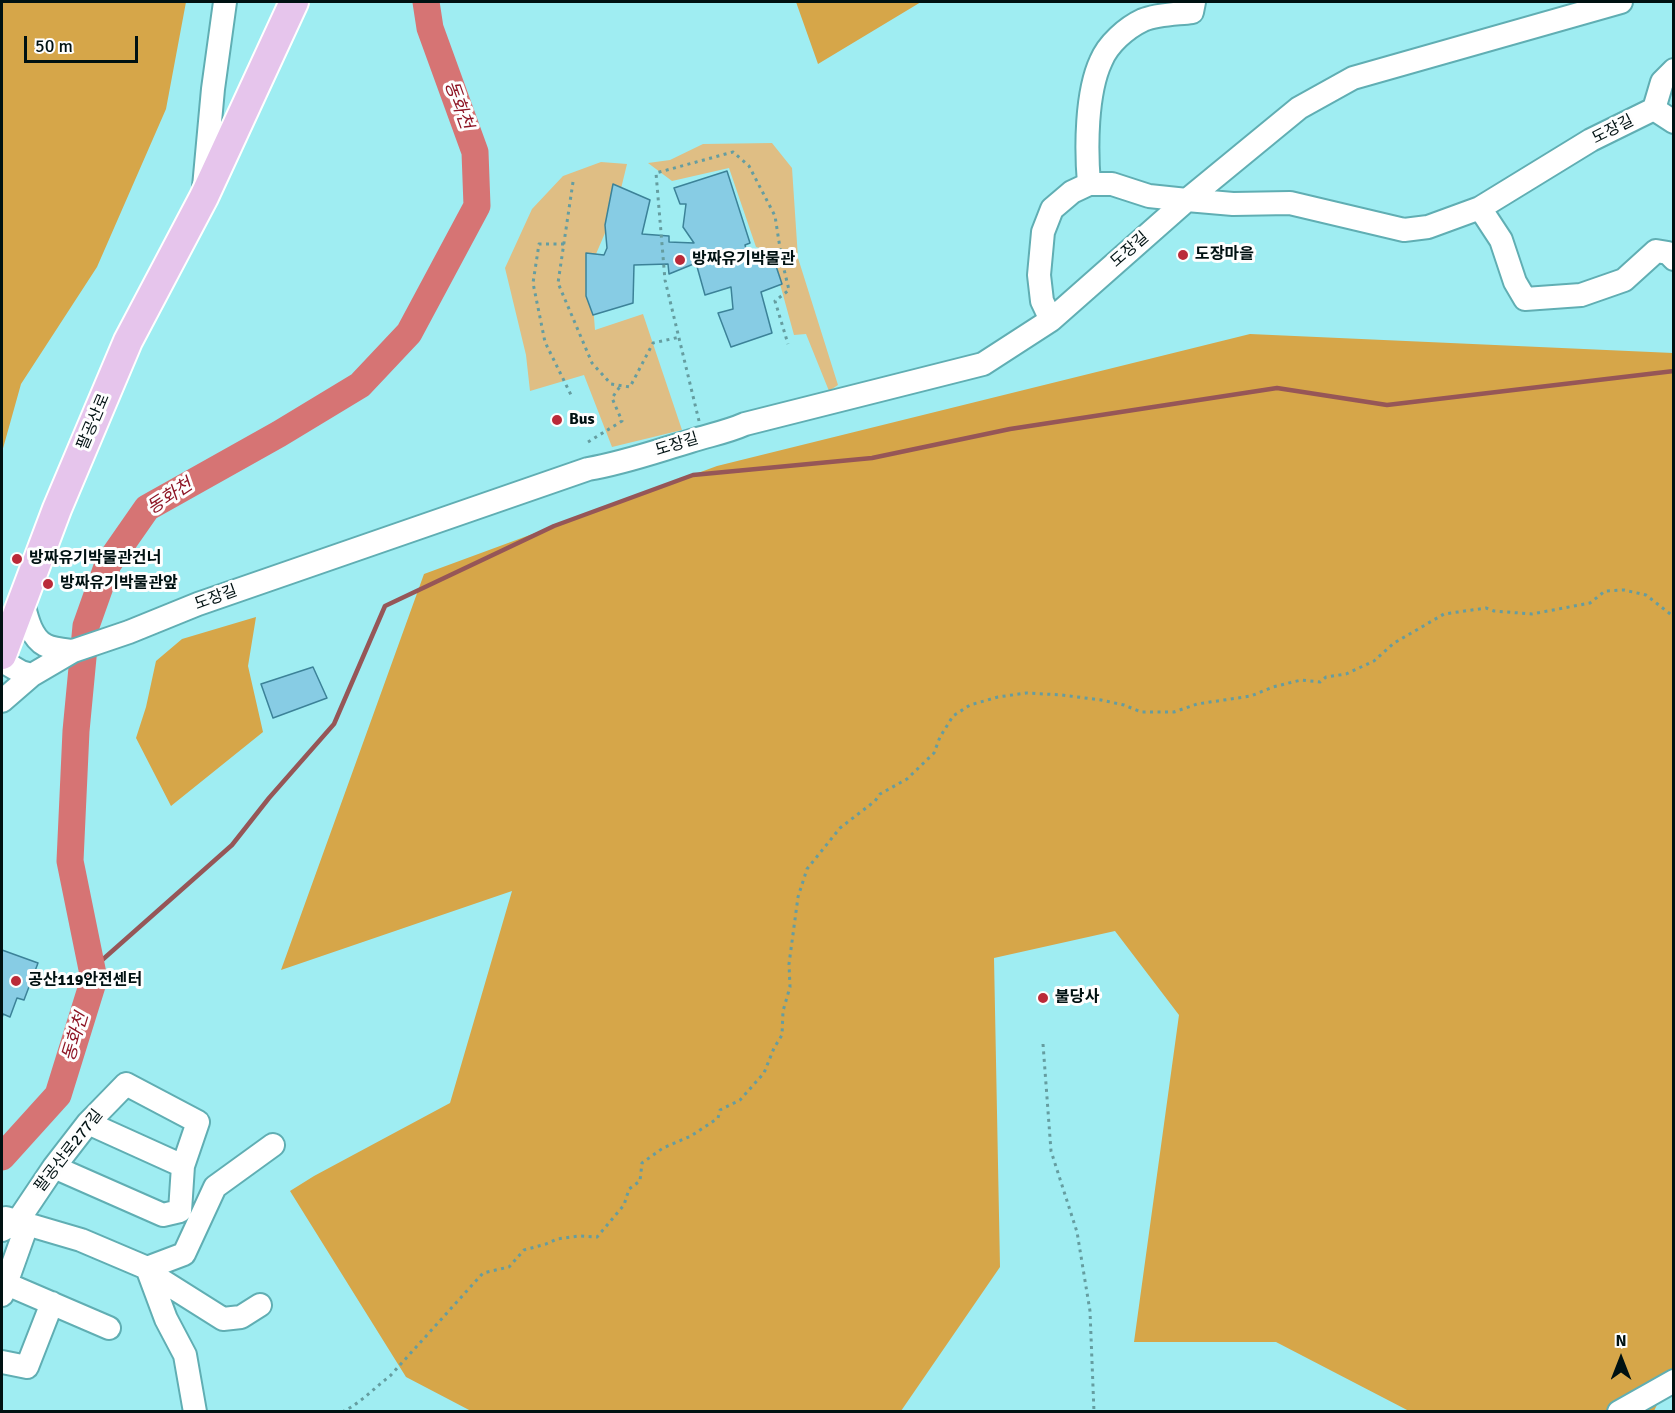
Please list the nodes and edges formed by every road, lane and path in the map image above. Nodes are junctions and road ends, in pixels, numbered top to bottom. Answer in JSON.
{"nodes":[{"id":1,"x":225,"y":2,"type":"edge"},
{"id":2,"x":294,"y":2,"type":"edge"},
{"id":3,"x":1194,"y":2,"type":"edge"},
{"id":4,"x":1621,"y":2,"type":"edge"},
{"id":5,"x":1674,"y":70,"type":"edge"},
{"id":6,"x":1654,"y":109,"type":"junction"},
{"id":7,"x":1674,"y":122,"type":"edge"},
{"id":8,"x":573,"y":182,"type":"dead end"},
{"id":9,"x":1089,"y":184,"type":"junction"},
{"id":10,"x":204,"y":197,"type":"junction"},
{"id":11,"x":1187,"y":200,"type":"junction"},
{"id":12,"x":1480,"y":208,"type":"junction"},
{"id":13,"x":564,"y":244,"type":"junction"},
{"id":14,"x":1674,"y":258,"type":"edge"},
{"id":15,"x":1051,"y":320,"type":"junction"},
{"id":16,"x":680,"y":337,"type":"junction"},
{"id":17,"x":788,"y":344,"type":"dead end"},
{"id":18,"x":621,"y":386,"type":"junction"},
{"id":19,"x":571,"y":395,"type":"dead end"},
{"id":20,"x":703,"y":437,"type":"junction"},
{"id":21,"x":588,"y":442,"type":"dead end"},
{"id":22,"x":22,"y":599,"type":"junction"},
{"id":23,"x":1674,"y":617,"type":"edge"},
{"id":24,"x":2,"y":655,"type":"edge"},
{"id":25,"x":2,"y":661,"type":"edge"},
{"id":26,"x":40,"y":662,"type":"junction"},
{"id":27,"x":2,"y":701,"type":"edge"},
{"id":28,"x":1043,"y":1044,"type":"dead end"},
{"id":29,"x":88,"y":1123,"type":"junction"},
{"id":30,"x":273,"y":1144,"type":"dead end"},
{"id":31,"x":183,"y":1166,"type":"junction"},
{"id":32,"x":54,"y":1167,"type":"junction"},
{"id":33,"x":12,"y":1223,"type":"edge"},
{"id":34,"x":148,"y":1271,"type":"junction"},
{"id":35,"x":3,"y":1287,"type":"edge"},
{"id":36,"x":52,"y":1304,"type":"junction"},
{"id":37,"x":260,"y":1305,"type":"dead end"},
{"id":38,"x":109,"y":1328,"type":"dead end"},
{"id":39,"x":2,"y":1362,"type":"edge"},
{"id":40,"x":1674,"y":1381,"type":"edge"},
{"id":41,"x":195,"y":1412,"type":"edge"},
{"id":42,"x":342,"y":1412,"type":"edge"},
{"id":43,"x":1094,"y":1412,"type":"edge"},
{"id":44,"x":1619,"y":1412,"type":"edge"}],
"edges":[{"from":1,"to":10,"type":"street","name":"팔공산로"},
{"from":2,"to":10,"type":"main road","name":"팔공산로"},
{"from":3,"to":9,"type":"street"},
{"from":4,"to":11,"type":"street","name":"도장길"},
{"from":5,"to":6,"type":"street","name":"도장길"},
{"from":6,"to":7,"type":"street","name":"도장길"},
{"from":6,"to":12,"type":"street","name":"도장길"},
{"from":8,"to":13,"type":"path"},
{"from":9,"to":11,"type":"street"},
{"from":9,"to":15,"type":"street"},
{"from":10,"to":22,"type":"main road","name":"팔공산로"},
{"from":11,"to":12,"type":"street","name":"도장길"},
{"from":11,"to":15,"type":"street","name":"도장길"},
{"from":12,"to":14,"type":"street"},
{"from":13,"to":18,"type":"path"},
{"from":13,"to":19,"type":"path"},
{"from":15,"to":20,"type":"street","name":"도장길"},
{"from":16,"to":17,"type":"path"},
{"from":16,"to":18,"type":"path"},
{"from":16,"to":20,"type":"path"},
{"from":18,"to":21,"type":"path"},
{"from":20,"to":26,"type":"street","name":"도장길"},
{"from":22,"to":24,"type":"main road","name":"팔공산로"},
{"from":22,"to":26,"type":"street"},
{"from":23,"to":42,"type":"path"},
{"from":25,"to":26,"type":"street"},
{"from":26,"to":27,"type":"street","name":"도장길"},
{"from":28,"to":43,"type":"path"},
{"from":29,"to":31,"type":"street"},
{"from":29,"to":31,"type":"street","name":"팔공산로277길"},
{"from":29,"to":32,"type":"street","name":"팔공산로277길"},
{"from":30,"to":34,"type":"street"},
{"from":31,"to":32,"type":"street"},
{"from":32,"to":33,"type":"street","name":"팔공산로277길"},
{"from":33,"to":34,"type":"street"},
{"from":33,"to":35,"type":"street","name":"팔공산로277길"},
{"from":34,"to":37,"type":"street"},
{"from":34,"to":41,"type":"street"},
{"from":35,"to":36,"type":"street"},
{"from":36,"to":38,"type":"street"},
{"from":36,"to":39,"type":"street"},
{"from":40,"to":44,"type":"street"}]}
